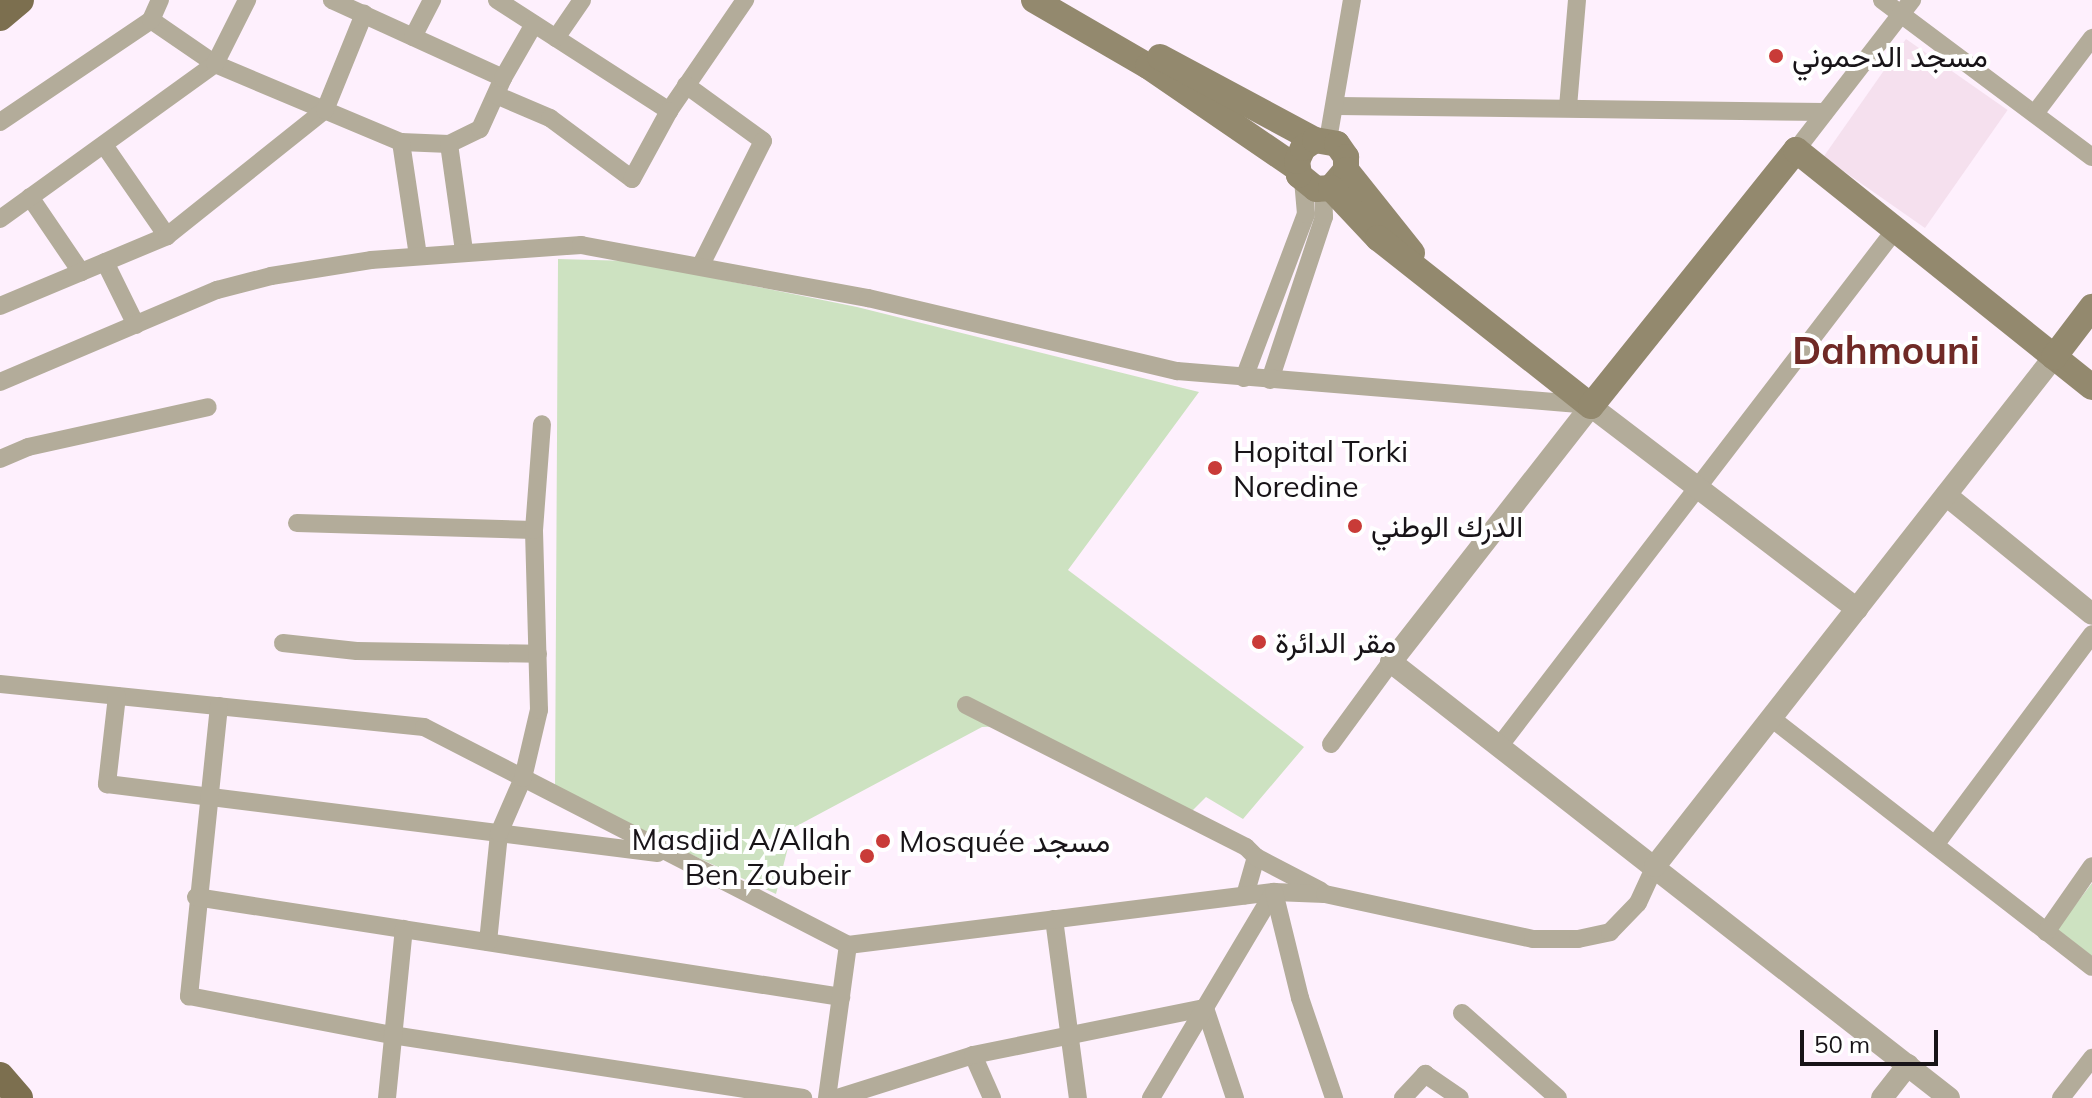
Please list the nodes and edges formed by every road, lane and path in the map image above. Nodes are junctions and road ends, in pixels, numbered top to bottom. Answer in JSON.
{"nodes":[{"id":1,"x":20,"y":0,"type":"edge"},
{"id":2,"x":160,"y":0,"type":"edge"},
{"id":3,"x":247,"y":0,"type":"edge"},
{"id":4,"x":432,"y":0,"type":"edge"},
{"id":5,"x":497,"y":0,"type":"edge"},
{"id":6,"x":582,"y":0,"type":"edge"},
{"id":7,"x":745,"y":0,"type":"edge"},
{"id":8,"x":1034,"y":0,"type":"edge"},
{"id":9,"x":1061,"y":0,"type":"edge"},
{"id":10,"x":1352,"y":0,"type":"edge"},
{"id":11,"x":1577,"y":0,"type":"edge"},
{"id":12,"x":1882,"y":0,"type":"edge"},
{"id":13,"x":335,"y":1,"type":"edge"},
{"id":14,"x":1906,"y":7,"type":"edge"},
{"id":15,"x":364,"y":14,"type":"junction"},
{"id":16,"x":0,"y":17,"type":"edge"},
{"id":17,"x":151,"y":20,"type":"junction"},
{"id":18,"x":534,"y":24,"type":"junction"},
{"id":19,"x":413,"y":37,"type":"junction"},
{"id":20,"x":556,"y":38,"type":"junction"},
{"id":21,"x":2092,"y":38,"type":"edge"},
{"id":22,"x":215,"y":64,"type":"junction"},
{"id":23,"x":686,"y":85,"type":"junction"},
{"id":24,"x":500,"y":86,"type":"junction"},
{"id":25,"x":1337,"y":106,"type":"junction"},
{"id":26,"x":1568,"y":107,"type":"junction"},
{"id":27,"x":325,"y":110,"type":"junction"},
{"id":28,"x":669,"y":111,"type":"junction"},
{"id":29,"x":1825,"y":112,"type":"junction"},
{"id":30,"x":2036,"y":112,"type":"junction"},
{"id":31,"x":0,"y":122,"type":"edge"},
{"id":32,"x":1322,"y":140,"type":"junction"},
{"id":33,"x":401,"y":142,"type":"junction"},
{"id":34,"x":449,"y":144,"type":"junction"},
{"id":35,"x":104,"y":145,"type":"junction"},
{"id":36,"x":1796,"y":150,"type":"junction"},
{"id":37,"x":2092,"y":157,"type":"edge"},
{"id":38,"x":1320,"y":179,"type":"junction"},
{"id":39,"x":30,"y":197,"type":"junction"},
{"id":40,"x":0,"y":219,"type":"edge"},
{"id":41,"x":1895,"y":230,"type":"junction"},
{"id":42,"x":167,"y":236,"type":"junction"},
{"id":43,"x":464,"y":251,"type":"junction"},
{"id":44,"x":418,"y":256,"type":"junction"},
{"id":45,"x":105,"y":262,"type":"junction"},
{"id":46,"x":701,"y":265,"type":"junction"},
{"id":47,"x":81,"y":272,"type":"junction"},
{"id":48,"x":0,"y":306,"type":"edge"},
{"id":49,"x":2092,"y":307,"type":"edge"},
{"id":50,"x":136,"y":325,"type":"junction"},
{"id":51,"x":2054,"y":357,"type":"junction"},
{"id":52,"x":1244,"y":378,"type":"junction"},
{"id":53,"x":1270,"y":380,"type":"junction"},
{"id":54,"x":0,"y":382,"type":"edge"},
{"id":55,"x":2092,"y":387,"type":"edge"},
{"id":56,"x":1591,"y":406,"type":"junction"},
{"id":57,"x":208,"y":407,"type":"dead end"},
{"id":58,"x":542,"y":424,"type":"dead end"},
{"id":59,"x":0,"y":459,"type":"edge"},
{"id":60,"x":1700,"y":485,"type":"junction"},
{"id":61,"x":1946,"y":495,"type":"junction"},
{"id":62,"x":297,"y":523,"type":"dead end"},
{"id":63,"x":534,"y":530,"type":"junction"},
{"id":64,"x":1857,"y":609,"type":"junction"},
{"id":65,"x":2092,"y":614,"type":"edge"},
{"id":66,"x":2092,"y":634,"type":"edge"},
{"id":67,"x":283,"y":643,"type":"dead end"},
{"id":68,"x":538,"y":654,"type":"junction"},
{"id":69,"x":1391,"y":662,"type":"junction"},
{"id":70,"x":0,"y":684,"type":"edge"},
{"id":71,"x":117,"y":696,"type":"junction"},
{"id":72,"x":966,"y":705,"type":"dead end"},
{"id":73,"x":219,"y":706,"type":"junction"},
{"id":74,"x":1771,"y":718,"type":"junction"},
{"id":75,"x":1331,"y":744,"type":"dead end"},
{"id":76,"x":1501,"y":744,"type":"junction"},
{"id":77,"x":523,"y":778,"type":"junction"},
{"id":78,"x":206,"y":796,"type":"junction"},
{"id":79,"x":499,"y":833,"type":"junction"},
{"id":80,"x":1935,"y":845,"type":"junction"},
{"id":81,"x":673,"y":855,"type":"junction"},
{"id":82,"x":1256,"y":857,"type":"junction"},
{"id":83,"x":1655,"y":866,"type":"junction"},
{"id":84,"x":2092,"y":866,"type":"edge"},
{"id":85,"x":1274,"y":892,"type":"junction"},
{"id":86,"x":1325,"y":894,"type":"junction"},
{"id":87,"x":1245,"y":895,"type":"junction"},
{"id":88,"x":196,"y":897,"type":"junction"},
{"id":89,"x":1054,"y":919,"type":"junction"},
{"id":90,"x":404,"y":929,"type":"junction"},
{"id":91,"x":2046,"y":932,"type":"junction"},
{"id":92,"x":488,"y":942,"type":"junction"},
{"id":93,"x":848,"y":945,"type":"junction"},
{"id":94,"x":2092,"y":967,"type":"edge"},
{"id":95,"x":841,"y":997,"type":"junction"},
{"id":96,"x":1205,"y":1008,"type":"junction"},
{"id":97,"x":1462,"y":1013,"type":"dead end"},
{"id":98,"x":392,"y":1035,"type":"junction"},
{"id":99,"x":1069,"y":1035,"type":"junction"},
{"id":100,"x":973,"y":1055,"type":"junction"},
{"id":101,"x":2092,"y":1058,"type":"edge"},
{"id":102,"x":1908,"y":1065,"type":"junction"},
{"id":103,"x":0,"y":1076,"type":"edge"},
{"id":104,"x":19,"y":1098,"type":"edge"},
{"id":105,"x":387,"y":1098,"type":"edge"},
{"id":106,"x":803,"y":1098,"type":"edge"},
{"id":107,"x":827,"y":1098,"type":"edge"},
{"id":108,"x":837,"y":1098,"type":"edge"},
{"id":109,"x":992,"y":1098,"type":"edge"},
{"id":110,"x":1078,"y":1098,"type":"edge"},
{"id":111,"x":1151,"y":1098,"type":"edge"},
{"id":112,"x":1235,"y":1098,"type":"edge"},
{"id":113,"x":1334,"y":1098,"type":"edge"},
{"id":114,"x":1403,"y":1098,"type":"edge"},
{"id":115,"x":1460,"y":1098,"type":"edge"},
{"id":116,"x":1558,"y":1098,"type":"edge"},
{"id":117,"x":1882,"y":1098,"type":"edge"},
{"id":118,"x":1949,"y":1098,"type":"edge"},
{"id":119,"x":2061,"y":1098,"type":"edge"}],
"edges":[{"from":1,"to":16,"type":"main road"},
{"from":2,"to":17,"type":"street"},
{"from":3,"to":22,"type":"street"},
{"from":4,"to":19,"type":"street"},
{"from":5,"to":18,"type":"street"},
{"from":6,"to":20,"type":"street"},
{"from":7,"to":23,"type":"street"},
{"from":8,"to":38,"type":"main road"},
{"from":9,"to":32,"type":"main road"},
{"from":10,"to":25,"type":"street"},
{"from":11,"to":26,"type":"street"},
{"from":12,"to":14,"type":"street"},
{"from":13,"to":15,"type":"street"},
{"from":14,"to":29,"type":"street"},
{"from":14,"to":30,"type":"street"},
{"from":15,"to":19,"type":"street"},
{"from":15,"to":27,"type":"street"},
{"from":17,"to":22,"type":"street"},
{"from":17,"to":31,"type":"street"},
{"from":18,"to":20,"type":"street"},
{"from":18,"to":24,"type":"street"},
{"from":19,"to":24,"type":"street"},
{"from":20,"to":28,"type":"street"},
{"from":21,"to":30,"type":"street"},
{"from":22,"to":27,"type":"street"},
{"from":22,"to":35,"type":"street"},
{"from":23,"to":28,"type":"street"},
{"from":23,"to":46,"type":"street"},
{"from":24,"to":28,"type":"street"},
{"from":24,"to":34,"type":"street"},
{"from":25,"to":26,"type":"street"},
{"from":25,"to":32,"type":"street"},
{"from":26,"to":29,"type":"street"},
{"from":27,"to":33,"type":"street"},
{"from":27,"to":42,"type":"street"},
{"from":29,"to":36,"type":"street"},
{"from":30,"to":37,"type":"street"},
{"from":32,"to":38,"type":"main road"},
{"from":32,"to":38,"type":"main road"},
{"from":33,"to":34,"type":"street"},
{"from":33,"to":44,"type":"street"},
{"from":34,"to":43,"type":"street"},
{"from":35,"to":39,"type":"street"},
{"from":35,"to":42,"type":"street"},
{"from":36,"to":41,"type":"main road"},
{"from":36,"to":56,"type":"main road"},
{"from":38,"to":52,"type":"street"},
{"from":38,"to":53,"type":"street"},
{"from":38,"to":56,"type":"main road"},
{"from":39,"to":40,"type":"street"},
{"from":39,"to":47,"type":"street"},
{"from":41,"to":51,"type":"main road"},
{"from":41,"to":60,"type":"street"},
{"from":42,"to":45,"type":"street"},
{"from":43,"to":44,"type":"street"},
{"from":43,"to":46,"type":"street"},
{"from":44,"to":50,"type":"street"},
{"from":45,"to":47,"type":"street"},
{"from":45,"to":50,"type":"street"},
{"from":46,"to":52,"type":"street"},
{"from":47,"to":48,"type":"street"},
{"from":49,"to":51,"type":"main road"},
{"from":50,"to":54,"type":"street"},
{"from":51,"to":55,"type":"main road"},
{"from":51,"to":61,"type":"street"},
{"from":52,"to":53,"type":"street"},
{"from":53,"to":56,"type":"street"},
{"from":56,"to":60,"type":"street"},
{"from":56,"to":69,"type":"street"},
{"from":57,"to":59,"type":"street"},
{"from":58,"to":63,"type":"street"},
{"from":60,"to":64,"type":"street"},
{"from":60,"to":76,"type":"street"},
{"from":61,"to":64,"type":"street"},
{"from":61,"to":65,"type":"street"},
{"from":62,"to":63,"type":"street"},
{"from":63,"to":68,"type":"street"},
{"from":64,"to":74,"type":"street"},
{"from":66,"to":80,"type":"street"},
{"from":67,"to":68,"type":"street"},
{"from":68,"to":77,"type":"street"},
{"from":69,"to":75,"type":"street"},
{"from":69,"to":76,"type":"street"},
{"from":70,"to":71,"type":"street"},
{"from":71,"to":73,"type":"street"},
{"from":71,"to":78,"type":"street"},
{"from":72,"to":82,"type":"street"},
{"from":73,"to":77,"type":"street"},
{"from":73,"to":78,"type":"street"},
{"from":74,"to":80,"type":"street"},
{"from":74,"to":83,"type":"street"},
{"from":76,"to":83,"type":"street"},
{"from":77,"to":79,"type":"street"},
{"from":77,"to":81,"type":"street"},
{"from":78,"to":79,"type":"street"},
{"from":78,"to":88,"type":"street"},
{"from":79,"to":81,"type":"street"},
{"from":79,"to":92,"type":"street"},
{"from":80,"to":91,"type":"street"},
{"from":81,"to":93,"type":"street"},
{"from":82,"to":86,"type":"street"},
{"from":82,"to":87,"type":"street"},
{"from":83,"to":86,"type":"street"},
{"from":83,"to":102,"type":"street"},
{"from":84,"to":91,"type":"street"},
{"from":85,"to":86,"type":"street"},
{"from":85,"to":87,"type":"street"},
{"from":85,"to":96,"type":"street"},
{"from":85,"to":113,"type":"street"},
{"from":87,"to":89,"type":"street"},
{"from":88,"to":90,"type":"street"},
{"from":88,"to":98,"type":"street"},
{"from":89,"to":93,"type":"street"},
{"from":89,"to":99,"type":"street"},
{"from":90,"to":92,"type":"street"},
{"from":90,"to":98,"type":"street"},
{"from":91,"to":94,"type":"street"},
{"from":92,"to":95,"type":"street"},
{"from":93,"to":95,"type":"street"},
{"from":95,"to":107,"type":"street"},
{"from":96,"to":99,"type":"street"},
{"from":96,"to":111,"type":"street"},
{"from":96,"to":112,"type":"street"},
{"from":97,"to":116,"type":"street"},
{"from":98,"to":105,"type":"street"},
{"from":98,"to":106,"type":"street"},
{"from":99,"to":100,"type":"street"},
{"from":99,"to":110,"type":"street"},
{"from":100,"to":108,"type":"street"},
{"from":100,"to":109,"type":"street"},
{"from":101,"to":119,"type":"street"},
{"from":102,"to":117,"type":"street"},
{"from":102,"to":118,"type":"street"},
{"from":103,"to":104,"type":"main road"},
{"from":114,"to":115,"type":"street"}]}
